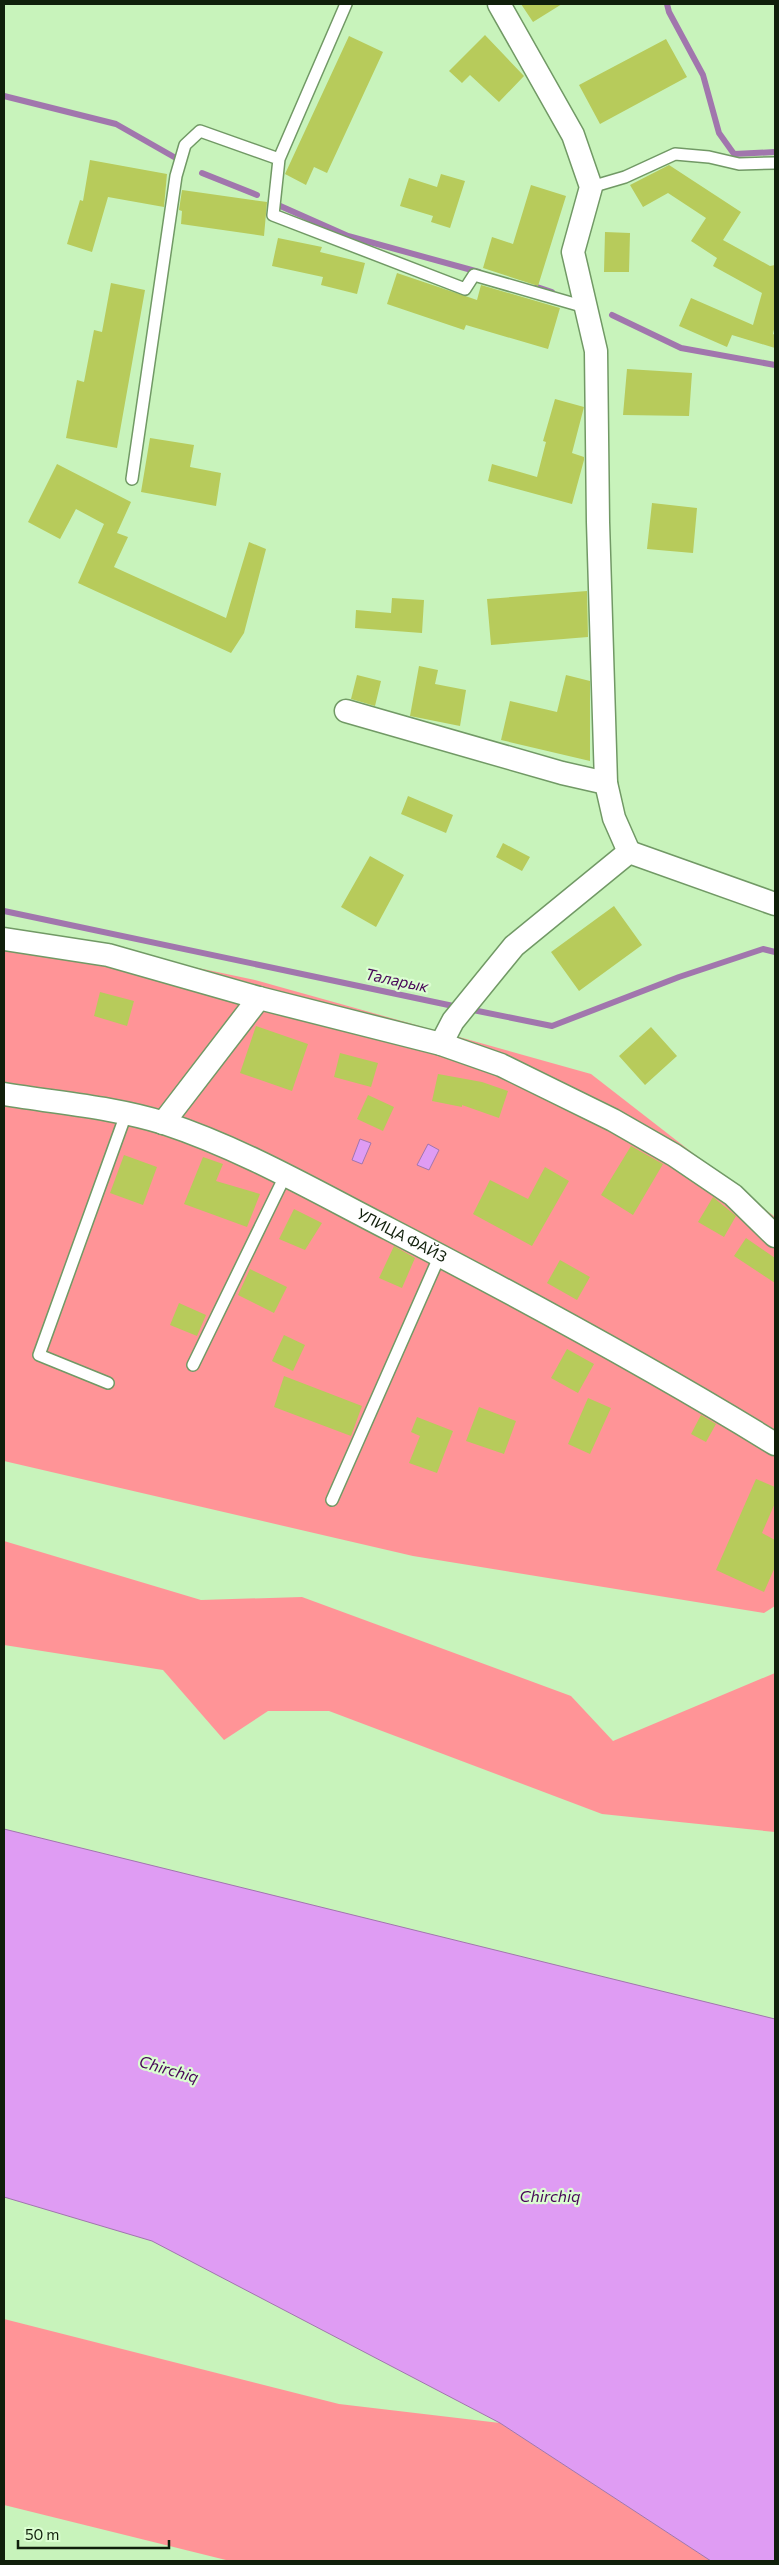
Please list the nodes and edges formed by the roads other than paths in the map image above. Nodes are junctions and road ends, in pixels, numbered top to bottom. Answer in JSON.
{"nodes":[{"id":1,"x":346,"y":4,"type":"edge"},
{"id":2,"x":498,"y":4,"type":"edge"},
{"id":3,"x":279,"y":159,"type":"junction"},
{"id":4,"x":775,"y":163,"type":"edge"},
{"id":5,"x":591,"y":187,"type":"junction"},
{"id":6,"x":585,"y":307,"type":"junction"},
{"id":7,"x":132,"y":479,"type":"dead end"},
{"id":8,"x":346,"y":711,"type":"dead end"},
{"id":9,"x":606,"y":783,"type":"junction"},
{"id":10,"x":629,"y":852,"type":"junction"},
{"id":11,"x":775,"y":904,"type":"edge"},
{"id":12,"x":4,"y":939,"type":"edge"},
{"id":13,"x":259,"y":998,"type":"junction"},
{"id":14,"x":440,"y":1044,"type":"junction"},
{"id":15,"x":4,"y":1094,"type":"edge"},
{"id":16,"x":126,"y":1114,"type":"junction"},
{"id":17,"x":163,"y":1123,"type":"junction"},
{"id":18,"x":285,"y":1176,"type":"junction"},
{"id":19,"x":775,"y":1236,"type":"edge"},
{"id":20,"x":440,"y":1256,"type":"junction"},
{"id":21,"x":193,"y":1365,"type":"dead end"},
{"id":22,"x":108,"y":1383,"type":"dead end"},
{"id":23,"x":775,"y":1444,"type":"edge"},
{"id":24,"x":332,"y":1500,"type":"dead end"}],
"edges":[{"from":1,"to":3,"type":"lane"},
{"from":2,"to":5,"type":"street"},
{"from":3,"to":6,"type":"lane"},
{"from":3,"to":7,"type":"lane"},
{"from":4,"to":5,"type":"lane"},
{"from":5,"to":6,"type":"street"},
{"from":6,"to":9,"type":"street"},
{"from":8,"to":9,"type":"street"},
{"from":9,"to":10,"type":"street"},
{"from":10,"to":11,"type":"street"},
{"from":10,"to":14,"type":"street"},
{"from":12,"to":13,"type":"street"},
{"from":13,"to":14,"type":"street"},
{"from":13,"to":17,"type":"street"},
{"from":14,"to":19,"type":"street"},
{"from":15,"to":16,"type":"street","name":"УЛИЦА ФАЙЗ"},
{"from":16,"to":17,"type":"street","name":"УЛИЦА ФАЙЗ"},
{"from":16,"to":22,"type":"lane"},
{"from":17,"to":18,"type":"street","name":"УЛИЦА ФАЙЗ"},
{"from":18,"to":20,"type":"street","name":"УЛИЦА ФАЙЗ"},
{"from":18,"to":21,"type":"lane"},
{"from":20,"to":23,"type":"street","name":"УЛИЦА ФАЙЗ"},
{"from":20,"to":24,"type":"lane"}]}
